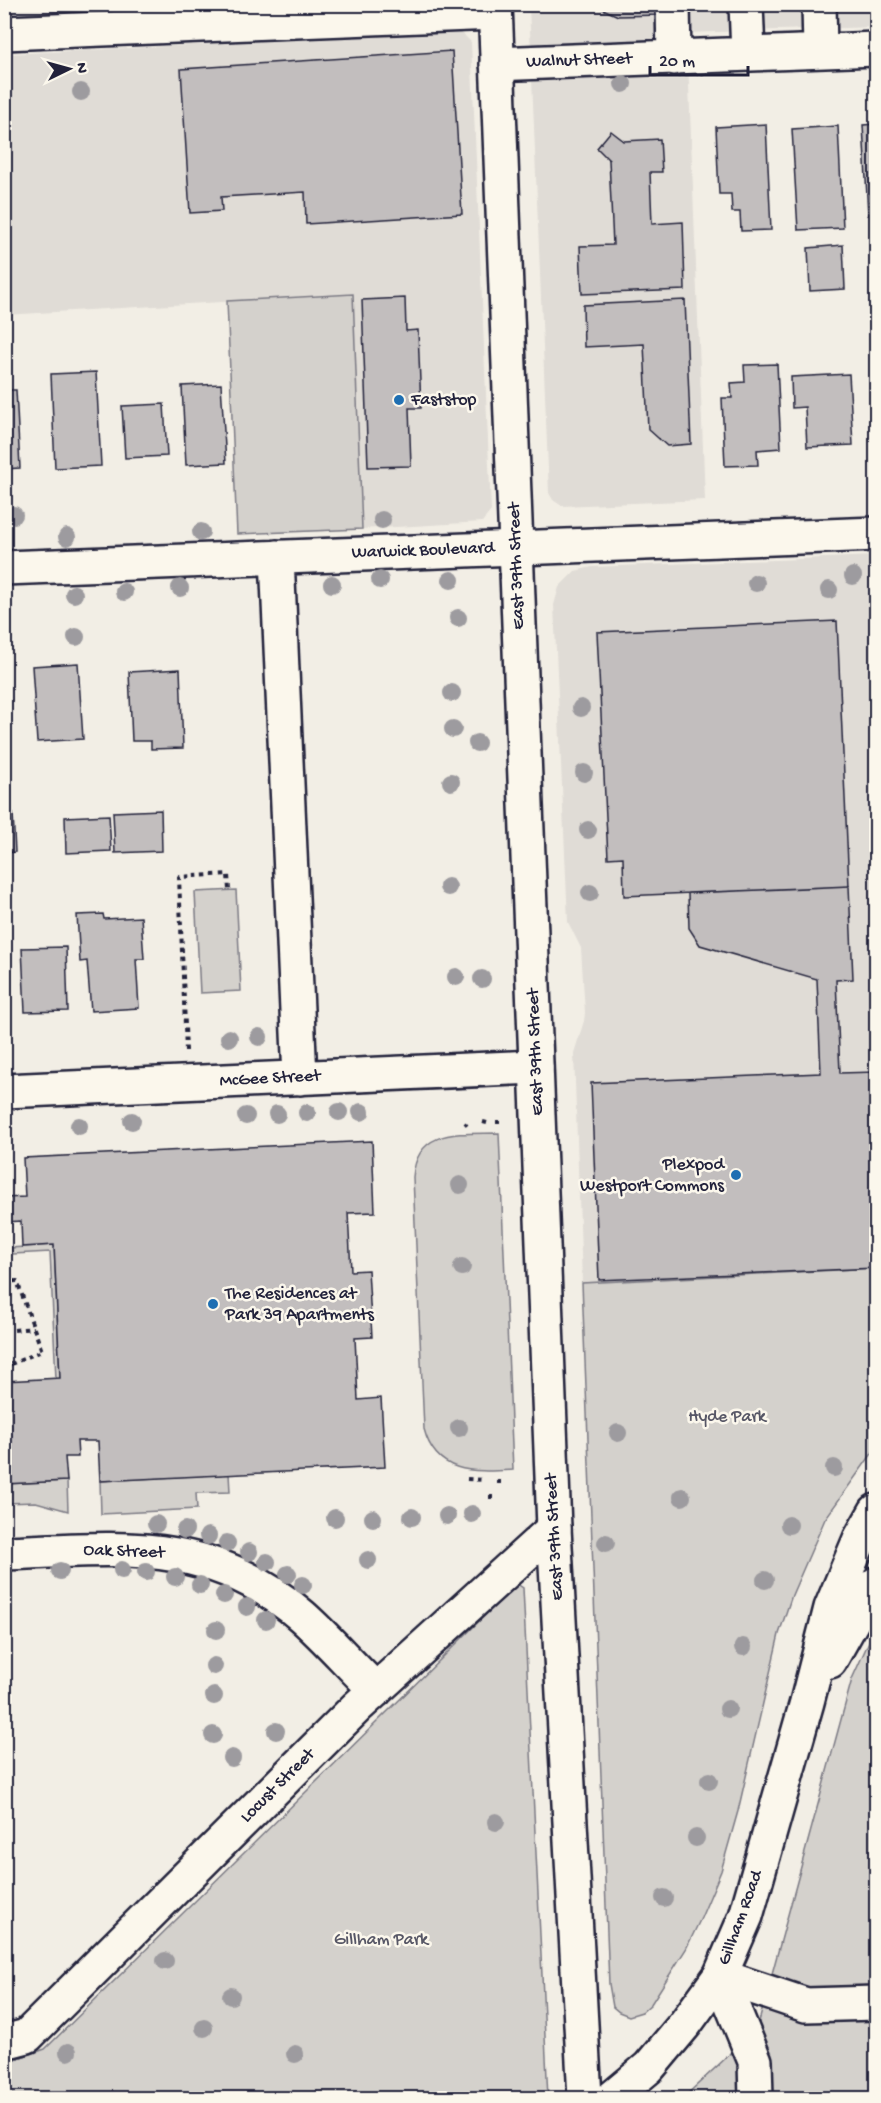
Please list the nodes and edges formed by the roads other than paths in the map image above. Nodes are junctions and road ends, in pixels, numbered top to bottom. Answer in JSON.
{"nodes":[{"id":1,"x":673,"y":4,"type":"edge"},
{"id":2,"x":746,"y":4,"type":"edge"},
{"id":3,"x":819,"y":4,"type":"edge"},
{"id":4,"x":495,"y":9,"type":"edge"},
{"id":5,"x":4,"y":33,"type":"edge"},
{"id":6,"x":876,"y":49,"type":"edge"},
{"id":7,"x":820,"y":51,"type":"junction"},
{"id":8,"x":748,"y":54,"type":"junction"},
{"id":9,"x":674,"y":58,"type":"junction"},
{"id":10,"x":497,"y":64,"type":"junction"},
{"id":11,"x":876,"y":534,"type":"edge"},
{"id":12,"x":516,"y":548,"type":"junction"},
{"id":13,"x":277,"y":557,"type":"junction"},
{"id":14,"x":4,"y":568,"type":"edge"},
{"id":15,"x":536,"y":1067,"type":"junction"},
{"id":16,"x":300,"y":1078,"type":"junction"},
{"id":17,"x":4,"y":1090,"type":"edge"},
{"id":18,"x":876,"y":1511,"type":"edge"},
{"id":19,"x":554,"y":1528,"type":"junction"},
{"id":20,"x":4,"y":1553,"type":"edge"},
{"id":21,"x":876,"y":1584,"type":"edge"},
{"id":22,"x":376,"y":1690,"type":"junction"},
{"id":23,"x":807,"y":1702,"type":"junction"},
{"id":24,"x":720,"y":1976,"type":"junction"},
{"id":25,"x":876,"y":2003,"type":"edge"},
{"id":26,"x":4,"y":2042,"type":"edge"},
{"id":27,"x":585,"y":2098,"type":"edge"},
{"id":28,"x":612,"y":2098,"type":"edge"},
{"id":29,"x":756,"y":2098,"type":"edge"}],
"edges":[{"from":1,"to":9,"type":"street"},
{"from":2,"to":8,"type":"street"},
{"from":3,"to":7,"type":"street"},
{"from":4,"to":5,"type":"street"},
{"from":4,"to":10,"type":"street","name":"East 39th Street"},
{"from":6,"to":7,"type":"street","name":"Walnut Street"},
{"from":7,"to":8,"type":"street","name":"Walnut Street"},
{"from":8,"to":9,"type":"street","name":"Walnut Street"},
{"from":9,"to":10,"type":"street","name":"Walnut Street"},
{"from":10,"to":12,"type":"street","name":"East 39th Street"},
{"from":11,"to":12,"type":"street","name":"Warwick Boulevard"},
{"from":12,"to":13,"type":"street","name":"Warwick Boulevard"},
{"from":12,"to":15,"type":"street","name":"East 39th Street"},
{"from":13,"to":14,"type":"street","name":"Warwick Boulevard"},
{"from":13,"to":16,"type":"street"},
{"from":15,"to":16,"type":"street","name":"McGee Street"},
{"from":15,"to":19,"type":"street","name":"East 39th Street"},
{"from":16,"to":17,"type":"street","name":"McGee Street"},
{"from":18,"to":23,"type":"street","name":"Gillham Road"},
{"from":19,"to":22,"type":"street","name":"Locust Street"},
{"from":19,"to":27,"type":"street","name":"East 39th Street"},
{"from":20,"to":22,"type":"street","name":"Oak Street"},
{"from":21,"to":23,"type":"street","name":"Gillham Road"},
{"from":22,"to":26,"type":"street","name":"Locust Street"},
{"from":23,"to":24,"type":"street","name":"Gillham Road"},
{"from":24,"to":25,"type":"street"},
{"from":24,"to":28,"type":"street","name":"Gillham Road"},
{"from":24,"to":29,"type":"street"}]}
